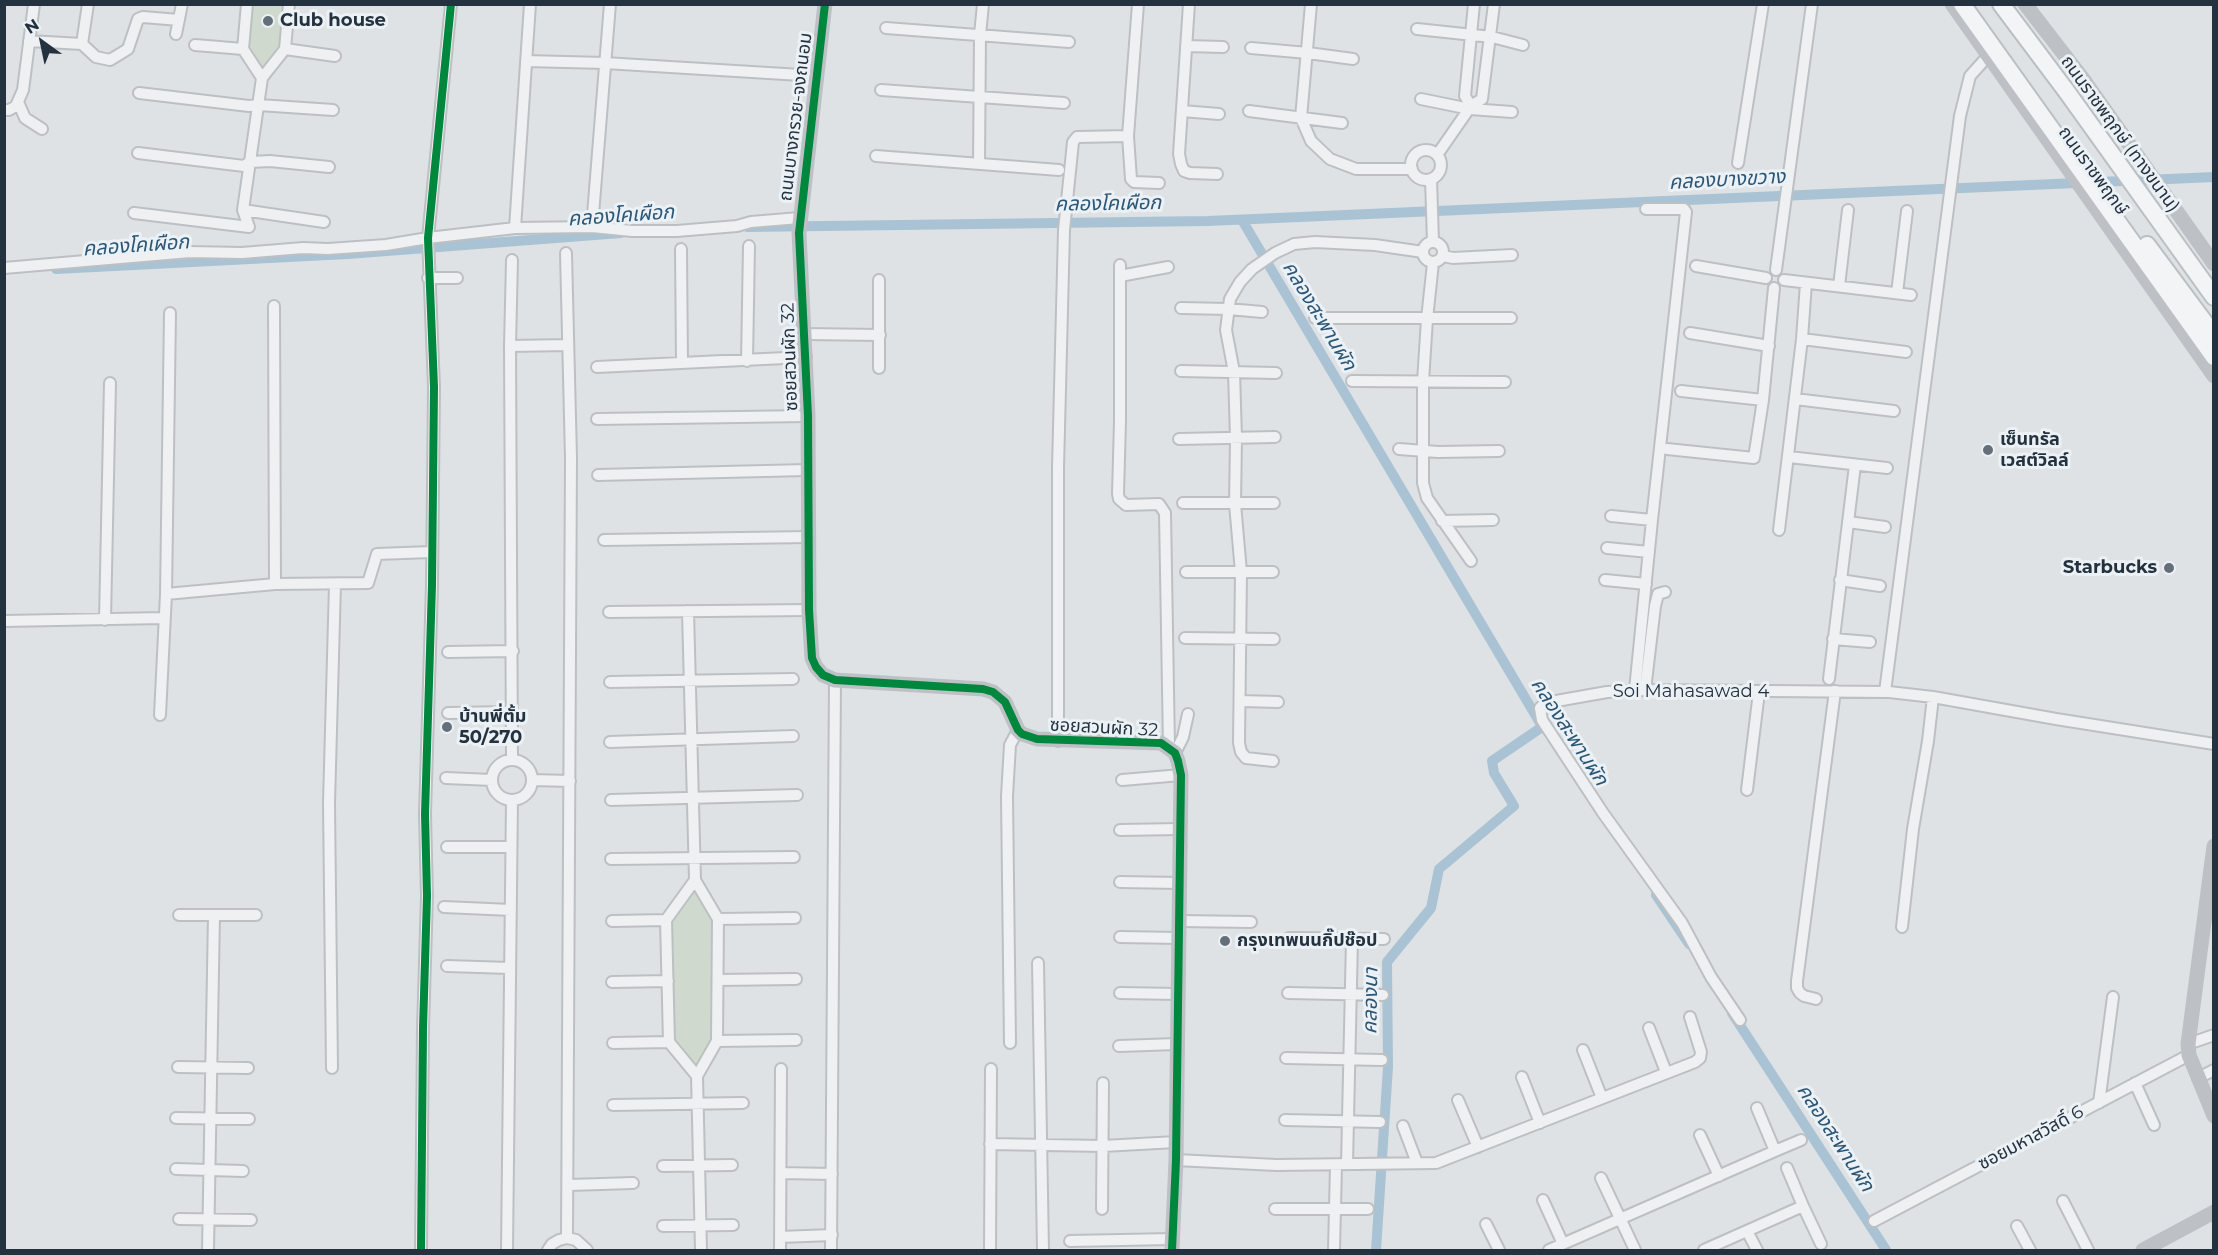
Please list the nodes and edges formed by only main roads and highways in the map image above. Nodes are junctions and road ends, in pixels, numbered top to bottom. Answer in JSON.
{"nodes":[{"id":1,"x":1962,"y":4,"type":"edge"},
{"id":2,"x":1968,"y":4,"type":"edge"},
{"id":3,"x":1977,"y":4,"type":"edge"},
{"id":4,"x":2001,"y":4,"type":"edge"},
{"id":5,"x":2014,"y":4,"type":"edge"},
{"id":6,"x":1984,"y":24,"type":"junction"},
{"id":7,"x":2214,"y":282,"type":"edge"},
{"id":8,"x":2214,"y":297,"type":"edge"},
{"id":9,"x":2214,"y":335,"type":"edge"},
{"id":10,"x":2214,"y":357,"type":"edge"}],
"edges":[{"from":1,"to":6,"type":"main road"},
{"from":2,"to":6,"type":"main road"},
{"from":3,"to":6,"type":"main road","name":"ถนนราชพฤกษ์"},
{"from":4,"to":8,"type":"main road","name":"ถนนราชพฤกษ์"},
{"from":5,"to":7,"type":"main road"},
{"from":6,"to":9,"type":"main road","name":"ถนนราชพฤกษ์"},
{"from":6,"to":10,"type":"main road"}]}
